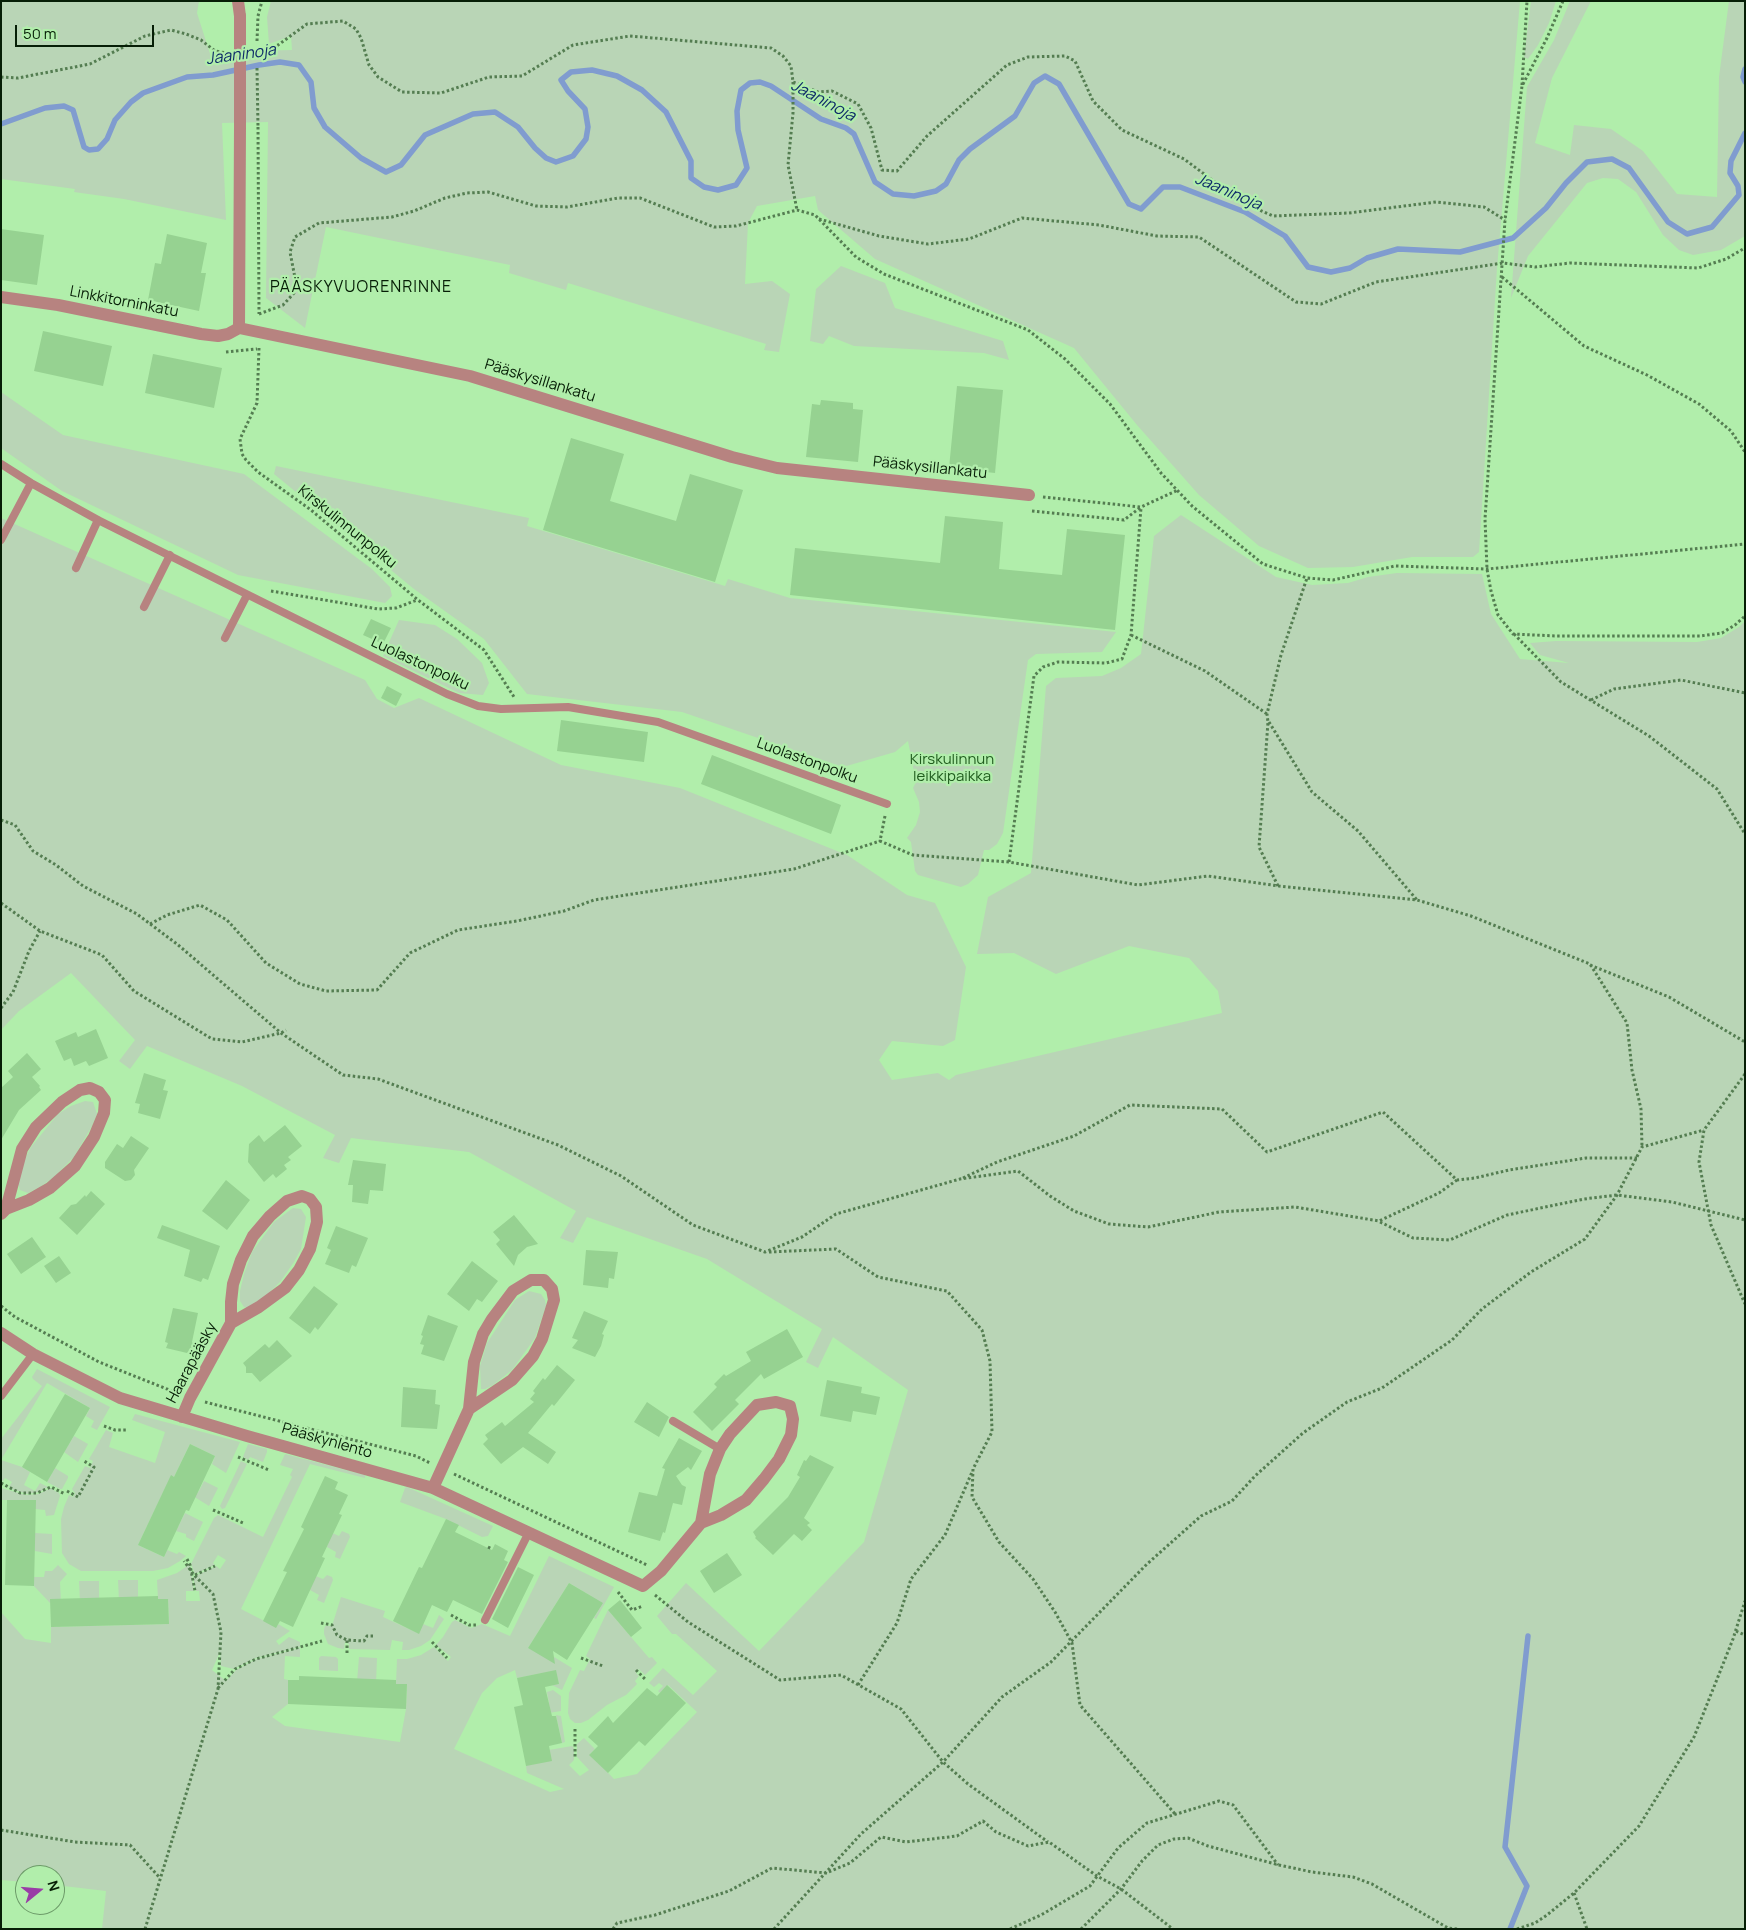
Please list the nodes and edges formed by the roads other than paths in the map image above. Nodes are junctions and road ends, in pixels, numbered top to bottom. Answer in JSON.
{"nodes":[{"id":1,"x":238,"y":1,"type":"edge"},
{"id":2,"x":1,"y":297,"type":"edge"},
{"id":3,"x":239,"y":328,"type":"junction"},
{"id":4,"x":1,"y":464,"type":"edge"},
{"id":5,"x":31,"y":484,"type":"junction"},
{"id":6,"x":1029,"y":495,"type":"road end"},
{"id":7,"x":98,"y":520,"type":"junction"},
{"id":8,"x":1,"y":540,"type":"edge"},
{"id":9,"x":170,"y":555,"type":"junction"},
{"id":10,"x":76,"y":568,"type":"dead end"},
{"id":11,"x":246,"y":595,"type":"junction"},
{"id":12,"x":144,"y":607,"type":"dead end"},
{"id":13,"x":225,"y":638,"type":"dead end"},
{"id":14,"x":887,"y":804,"type":"road end"},
{"id":15,"x":3,"y":1211,"type":"edge"},
{"id":16,"x":231,"y":1323,"type":"junction"},
{"id":17,"x":1,"y":1334,"type":"edge"},
{"id":18,"x":33,"y":1354,"type":"junction"},
{"id":19,"x":1,"y":1396,"type":"edge"},
{"id":20,"x":469,"y":1409,"type":"junction"},
{"id":21,"x":182,"y":1417,"type":"junction"},
{"id":22,"x":673,"y":1421,"type":"dead end"},
{"id":23,"x":720,"y":1449,"type":"junction"},
{"id":24,"x":433,"y":1488,"type":"junction"},
{"id":25,"x":701,"y":1523,"type":"junction"},
{"id":26,"x":529,"y":1532,"type":"junction"},
{"id":27,"x":485,"y":1620,"type":"road end"}],
"edges":[{"from":1,"to":3,"type":"street","bridge":true},
{"from":2,"to":3,"type":"street","name":"Linkkitorninkatu"},
{"from":3,"to":6,"type":"street","name":"Pääskysillankatu"},
{"from":4,"to":5,"type":"lane","name":"Luolastonpolku"},
{"from":5,"to":7,"type":"lane","name":"Luolastonpolku"},
{"from":5,"to":8,"type":"lane"},
{"from":7,"to":9,"type":"lane","name":"Luolastonpolku"},
{"from":7,"to":10,"type":"lane"},
{"from":9,"to":11,"type":"lane","name":"Luolastonpolku"},
{"from":9,"to":12,"type":"lane"},
{"from":11,"to":13,"type":"lane"},
{"from":11,"to":14,"type":"lane","name":"Luolastonpolku"},
{"from":15,"to":15,"type":"street"},
{"from":16,"to":16,"type":"street","name":"Haarapääsky"},
{"from":16,"to":21,"type":"street","name":"Haarapääsky"},
{"from":17,"to":18,"type":"street","name":"Pääskynlento"},
{"from":18,"to":19,"type":"lane"},
{"from":18,"to":21,"type":"street","name":"Pääskynlento"},
{"from":20,"to":20,"type":"street"},
{"from":20,"to":24,"type":"street"},
{"from":21,"to":24,"type":"street","name":"Pääskynlento"},
{"from":22,"to":23,"type":"lane"},
{"from":23,"to":25,"type":"street"},
{"from":23,"to":25,"type":"street"},
{"from":24,"to":26,"type":"street","name":"Pääskynlento"},
{"from":25,"to":26,"type":"street","name":"Pääskynlento"},
{"from":26,"to":27,"type":"lane"}]}
